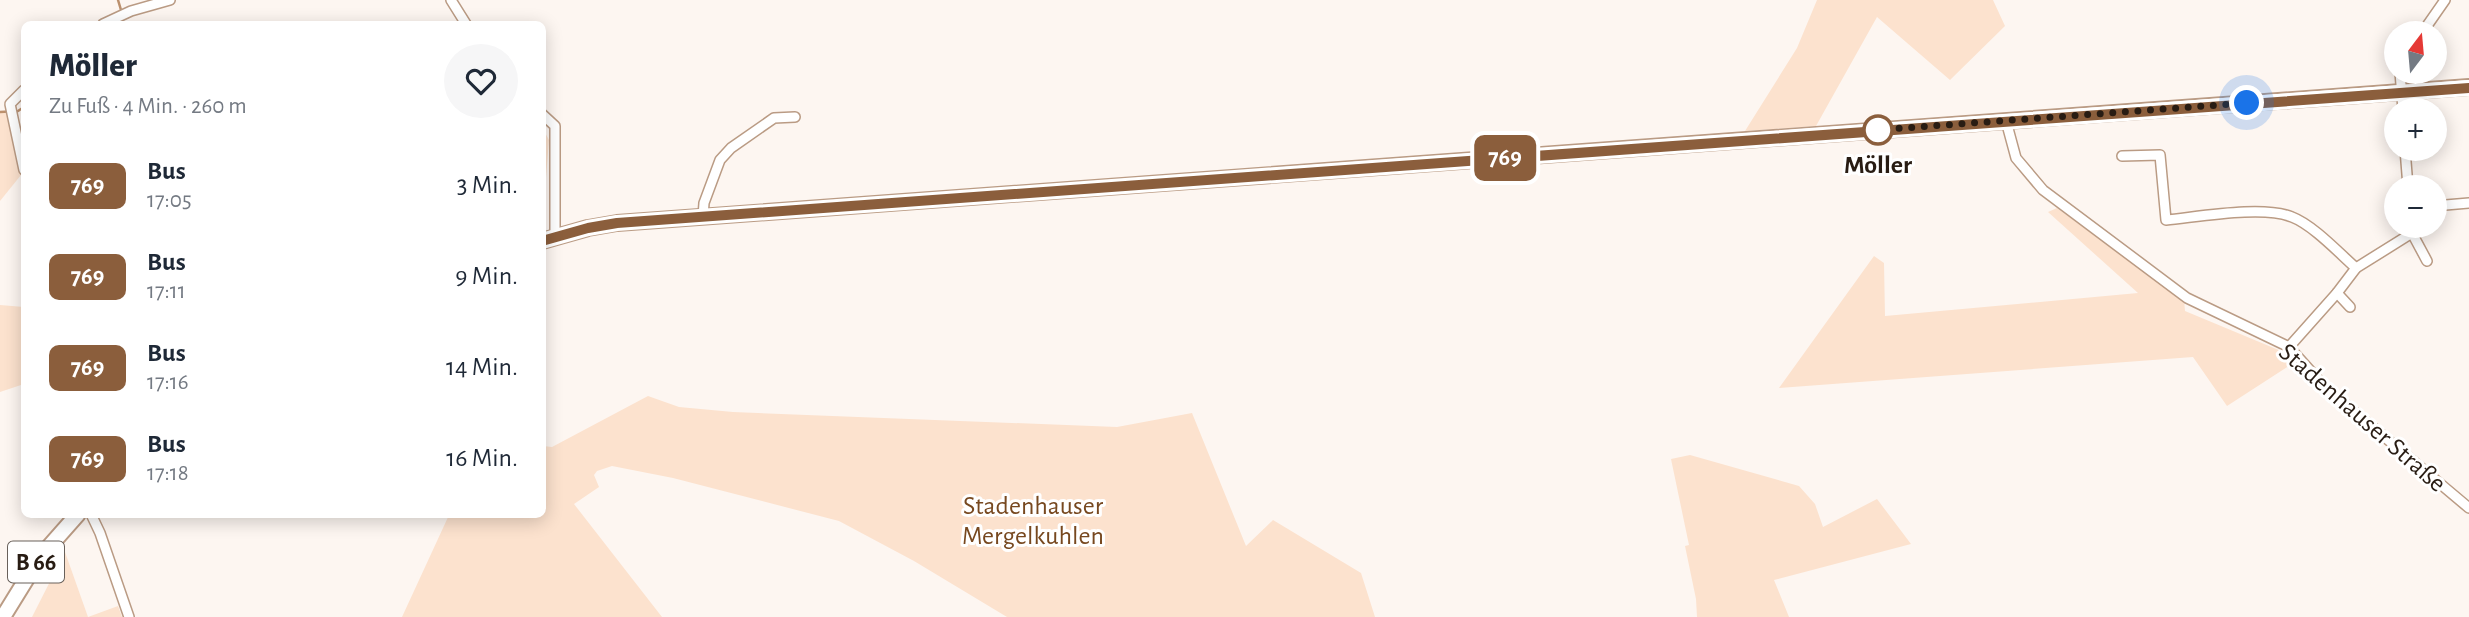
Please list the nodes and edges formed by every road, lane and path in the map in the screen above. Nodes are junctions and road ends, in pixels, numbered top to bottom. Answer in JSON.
{"nodes":[{"id":1,"x":170,"y":0,"type":"edge"},
{"id":2,"x":451,"y":0,"type":"edge"},
{"id":3,"x":2445,"y":0,"type":"edge"},
{"id":4,"x":109,"y":21,"type":"edge"},
{"id":5,"x":464,"y":21,"type":"edge"},
{"id":6,"x":2430,"y":21,"type":"edge"},
{"id":7,"x":2401,"y":84,"type":"edge"},
{"id":8,"x":2469,"y":88,"type":"edge"},
{"id":9,"x":2401,"y":92,"type":"junction"},
{"id":10,"x":21,"y":93,"type":"edge"},
{"id":11,"x":2402,"y":98,"type":"edge"},
{"id":12,"x":795,"y":117,"type":"dead end"},
{"id":13,"x":546,"y":118,"type":"edge"},
{"id":14,"x":2006,"y":121,"type":"junction"},
{"id":15,"x":21,"y":156,"type":"edge"},
{"id":16,"x":2122,"y":156,"type":"dead end"},
{"id":17,"x":2469,"y":203,"type":"edge"},
{"id":18,"x":2447,"y":205,"type":"edge"},
{"id":19,"x":704,"y":217,"type":"junction"},
{"id":20,"x":2399,"y":238,"type":"edge"},
{"id":21,"x":2416,"y":238,"type":"edge"},
{"id":22,"x":549,"y":239,"type":"edge"},
{"id":23,"x":2427,"y":261,"type":"dead end"},
{"id":24,"x":2356,"y":268,"type":"junction"},
{"id":25,"x":2337,"y":293,"type":"junction"},
{"id":26,"x":2350,"y":307,"type":"dead end"},
{"id":27,"x":2289,"y":347,"type":"junction"},
{"id":28,"x":2469,"y":508,"type":"edge"},
{"id":29,"x":74,"y":518,"type":"edge"},
{"id":30,"x":93,"y":518,"type":"edge"},
{"id":31,"x":3,"y":617,"type":"edge"},
{"id":32,"x":129,"y":617,"type":"edge"}],
"edges":[{"from":1,"to":4,"type":"street"},
{"from":2,"to":5,"type":"street"},
{"from":3,"to":6,"type":"street"},
{"from":7,"to":9,"type":"street"},
{"from":8,"to":9,"type":"main road"},
{"from":9,"to":11,"type":"street"},
{"from":9,"to":14,"type":"main road"},
{"from":10,"to":15,"type":"street"},
{"from":12,"to":19,"type":"street"},
{"from":13,"to":22,"type":"street"},
{"from":14,"to":19,"type":"main road"},
{"from":14,"to":27,"type":"street","name":"Stadenhauser Straße"},
{"from":16,"to":24,"type":"street"},
{"from":17,"to":18,"type":"street"},
{"from":19,"to":22,"type":"main road"},
{"from":20,"to":24,"type":"street"},
{"from":21,"to":23,"type":"street"},
{"from":24,"to":25,"type":"street"},
{"from":25,"to":26,"type":"street"},
{"from":25,"to":27,"type":"street"},
{"from":27,"to":28,"type":"street","name":"Stadenhauser Straße"},
{"from":29,"to":31,"type":"main road","number":"B 66"},
{"from":30,"to":32,"type":"street"}]}
